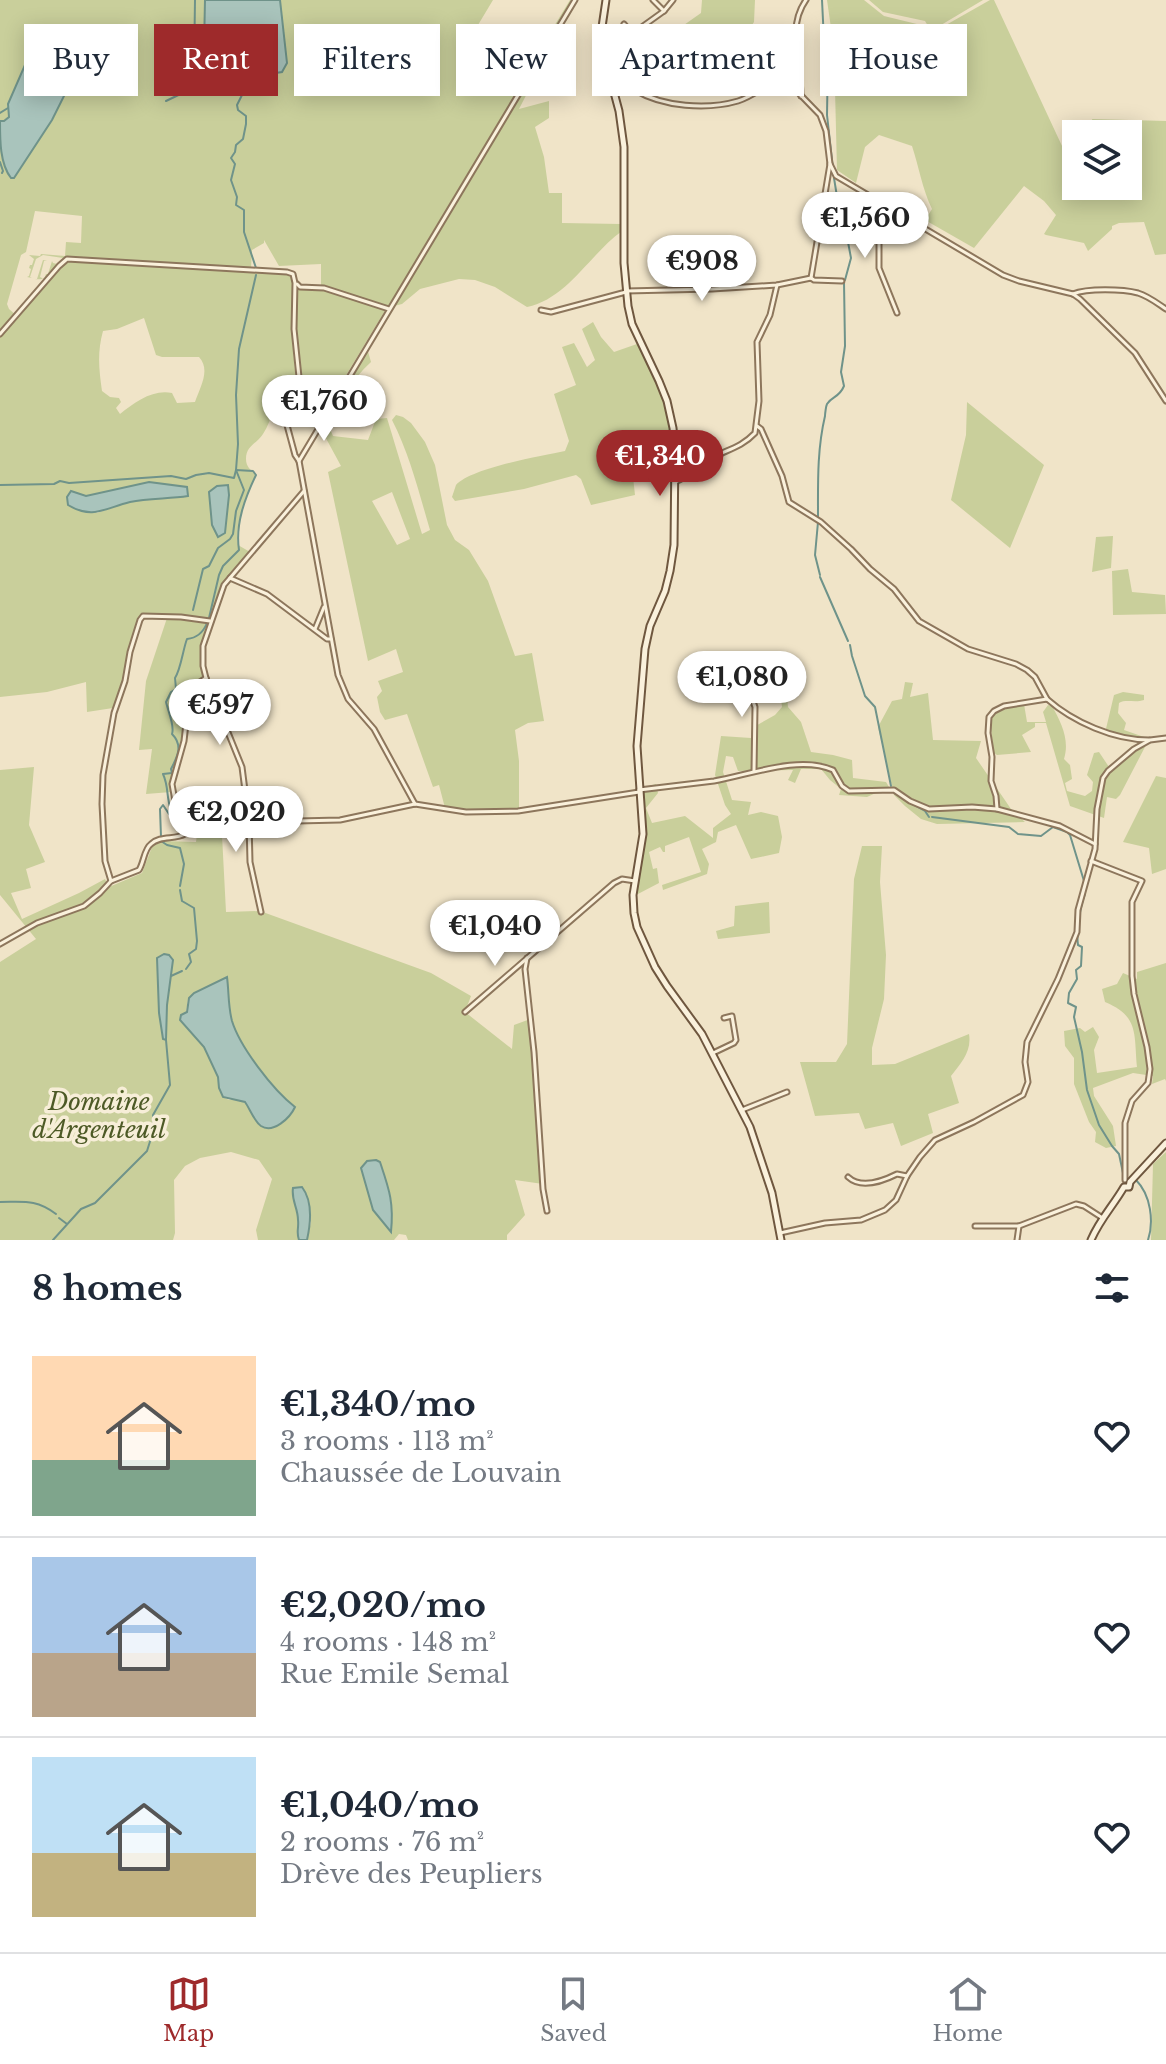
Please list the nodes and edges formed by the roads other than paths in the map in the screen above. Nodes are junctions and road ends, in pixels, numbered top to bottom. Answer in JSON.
{"nodes":[{"id":1,"x":575,"y":0,"type":"edge"},
{"id":2,"x":606,"y":0,"type":"edge"},
{"id":3,"x":653,"y":0,"type":"edge"},
{"id":4,"x":673,"y":0,"type":"edge"},
{"id":5,"x":806,"y":0,"type":"edge"},
{"id":6,"x":664,"y":11,"type":"junction"},
{"id":7,"x":604,"y":24,"type":"edge"},
{"id":8,"x":646,"y":24,"type":"edge"},
{"id":9,"x":796,"y":24,"type":"edge"},
{"id":10,"x":613,"y":96,"type":"edge"},
{"id":11,"x":651,"y":96,"type":"edge"},
{"id":12,"x":748,"y":96,"type":"edge"},
{"id":13,"x":801,"y":96,"type":"edge"},
{"id":14,"x":830,"y":164,"type":"junction"},
{"id":15,"x":881,"y":203,"type":"junction"},
{"id":16,"x":811,"y":278,"type":"junction"},
{"id":17,"x":295,"y":281,"type":"junction"},
{"id":18,"x":842,"y":281,"type":"dead end"},
{"id":19,"x":777,"y":285,"type":"junction"},
{"id":20,"x":626,"y":292,"type":"junction"},
{"id":21,"x":1073,"y":294,"type":"junction"},
{"id":22,"x":389,"y":309,"type":"junction"},
{"id":23,"x":1166,"y":309,"type":"edge"},
{"id":24,"x":541,"y":310,"type":"dead end"},
{"id":25,"x":897,"y":313,"type":"dead end"},
{"id":26,"x":0,"y":334,"type":"edge"},
{"id":27,"x":1166,"y":401,"type":"edge"},
{"id":28,"x":757,"y":426,"type":"junction"},
{"id":29,"x":299,"y":461,"type":"junction"},
{"id":30,"x":675,"y":482,"type":"junction"},
{"id":31,"x":304,"y":491,"type":"junction"},
{"id":32,"x":230,"y":578,"type":"junction"},
{"id":33,"x":325,"y":605,"type":"junction"},
{"id":34,"x":210,"y":621,"type":"junction"},
{"id":35,"x":315,"y":629,"type":"junction"},
{"id":36,"x":331,"y":639,"type":"junction"},
{"id":37,"x":734,"y":665,"type":"dead end"},
{"id":38,"x":737,"y":670,"type":"junction"},
{"id":39,"x":206,"y":678,"type":"junction"},
{"id":40,"x":718,"y":685,"type":"dead end"},
{"id":41,"x":1047,"y":699,"type":"junction"},
{"id":42,"x":1166,"y":738,"type":"edge"},
{"id":43,"x":1150,"y":740,"type":"junction"},
{"id":44,"x":754,"y":771,"type":"junction"},
{"id":45,"x":639,"y":791,"type":"junction"},
{"id":46,"x":415,"y":804,"type":"junction"},
{"id":47,"x":997,"y":809,"type":"junction"},
{"id":48,"x":249,"y":822,"type":"junction"},
{"id":49,"x":1095,"y":844,"type":"junction"},
{"id":50,"x":1091,"y":861,"type":"junction"},
{"id":51,"x":111,"y":881,"type":"junction"},
{"id":52,"x":635,"y":881,"type":"junction"},
{"id":53,"x":261,"y":912,"type":"dead end"},
{"id":54,"x":0,"y":944,"type":"edge"},
{"id":55,"x":527,"y":958,"type":"junction"},
{"id":56,"x":465,"y":1012,"type":"dead end"},
{"id":57,"x":724,"y":1018,"type":"dead end"},
{"id":58,"x":713,"y":1053,"type":"junction"},
{"id":59,"x":787,"y":1092,"type":"dead end"},
{"id":60,"x":742,"y":1110,"type":"junction"},
{"id":61,"x":1166,"y":1143,"type":"edge"},
{"id":62,"x":907,"y":1176,"type":"junction"},
{"id":63,"x":848,"y":1177,"type":"dead end"},
{"id":64,"x":1126,"y":1183,"type":"junction"},
{"id":65,"x":547,"y":1211,"type":"dead end"},
{"id":66,"x":1101,"y":1217,"type":"junction"},
{"id":67,"x":975,"y":1226,"type":"dead end"},
{"id":68,"x":1019,"y":1226,"type":"junction"},
{"id":69,"x":780,"y":1236,"type":"edge"},
{"id":70,"x":1017,"y":1240,"type":"edge"},
{"id":71,"x":1091,"y":1240,"type":"edge"}],
"edges":[{"from":1,"to":22,"type":"street"},
{"from":2,"to":7,"type":"main road"},
{"from":3,"to":6,"type":"street"},
{"from":4,"to":6,"type":"street"},
{"from":5,"to":9,"type":"street"},
{"from":6,"to":8,"type":"street"},
{"from":10,"to":20,"type":"main road"},
{"from":11,"to":12,"type":"street"},
{"from":13,"to":14,"type":"street"},
{"from":14,"to":15,"type":"street"},
{"from":14,"to":16,"type":"street"},
{"from":15,"to":21,"type":"street"},
{"from":15,"to":25,"type":"street"},
{"from":16,"to":18,"type":"street"},
{"from":16,"to":19,"type":"street"},
{"from":17,"to":22,"type":"street"},
{"from":17,"to":26,"type":"street"},
{"from":17,"to":29,"type":"street"},
{"from":19,"to":20,"type":"street"},
{"from":19,"to":28,"type":"street"},
{"from":20,"to":24,"type":"street"},
{"from":20,"to":30,"type":"main road"},
{"from":21,"to":23,"type":"street"},
{"from":21,"to":27,"type":"street"},
{"from":22,"to":29,"type":"street"},
{"from":28,"to":30,"type":"street"},
{"from":28,"to":41,"type":"street"},
{"from":29,"to":31,"type":"street"},
{"from":30,"to":45,"type":"main road"},
{"from":31,"to":32,"type":"street"},
{"from":31,"to":33,"type":"street"},
{"from":32,"to":34,"type":"street"},
{"from":32,"to":35,"type":"street"},
{"from":33,"to":35,"type":"street"},
{"from":33,"to":36,"type":"street"},
{"from":34,"to":39,"type":"street"},
{"from":34,"to":51,"type":"street"},
{"from":35,"to":36,"type":"street"},
{"from":36,"to":46,"type":"street"},
{"from":37,"to":38,"type":"street"},
{"from":38,"to":40,"type":"street"},
{"from":38,"to":44,"type":"street"},
{"from":39,"to":48,"type":"street"},
{"from":39,"to":51,"type":"street"},
{"from":41,"to":43,"type":"street"},
{"from":41,"to":47,"type":"street"},
{"from":42,"to":43,"type":"street"},
{"from":43,"to":49,"type":"street"},
{"from":44,"to":45,"type":"street"},
{"from":44,"to":47,"type":"street"},
{"from":45,"to":46,"type":"street"},
{"from":45,"to":52,"type":"main road"},
{"from":46,"to":48,"type":"street"},
{"from":47,"to":49,"type":"street"},
{"from":48,"to":53,"type":"street"},
{"from":49,"to":50,"type":"street"},
{"from":50,"to":62,"type":"street"},
{"from":50,"to":64,"type":"street"},
{"from":51,"to":54,"type":"street"},
{"from":52,"to":55,"type":"street"},
{"from":52,"to":58,"type":"main road"},
{"from":55,"to":56,"type":"street"},
{"from":55,"to":65,"type":"street"},
{"from":57,"to":58,"type":"street"},
{"from":58,"to":60,"type":"main road"},
{"from":59,"to":60,"type":"street"},
{"from":60,"to":69,"type":"main road"},
{"from":61,"to":64,"type":"main road"},
{"from":62,"to":63,"type":"street"},
{"from":62,"to":69,"type":"street"},
{"from":64,"to":66,"type":"main road"},
{"from":66,"to":68,"type":"street"},
{"from":66,"to":71,"type":"main road"},
{"from":67,"to":68,"type":"street"},
{"from":68,"to":70,"type":"street"}]}
